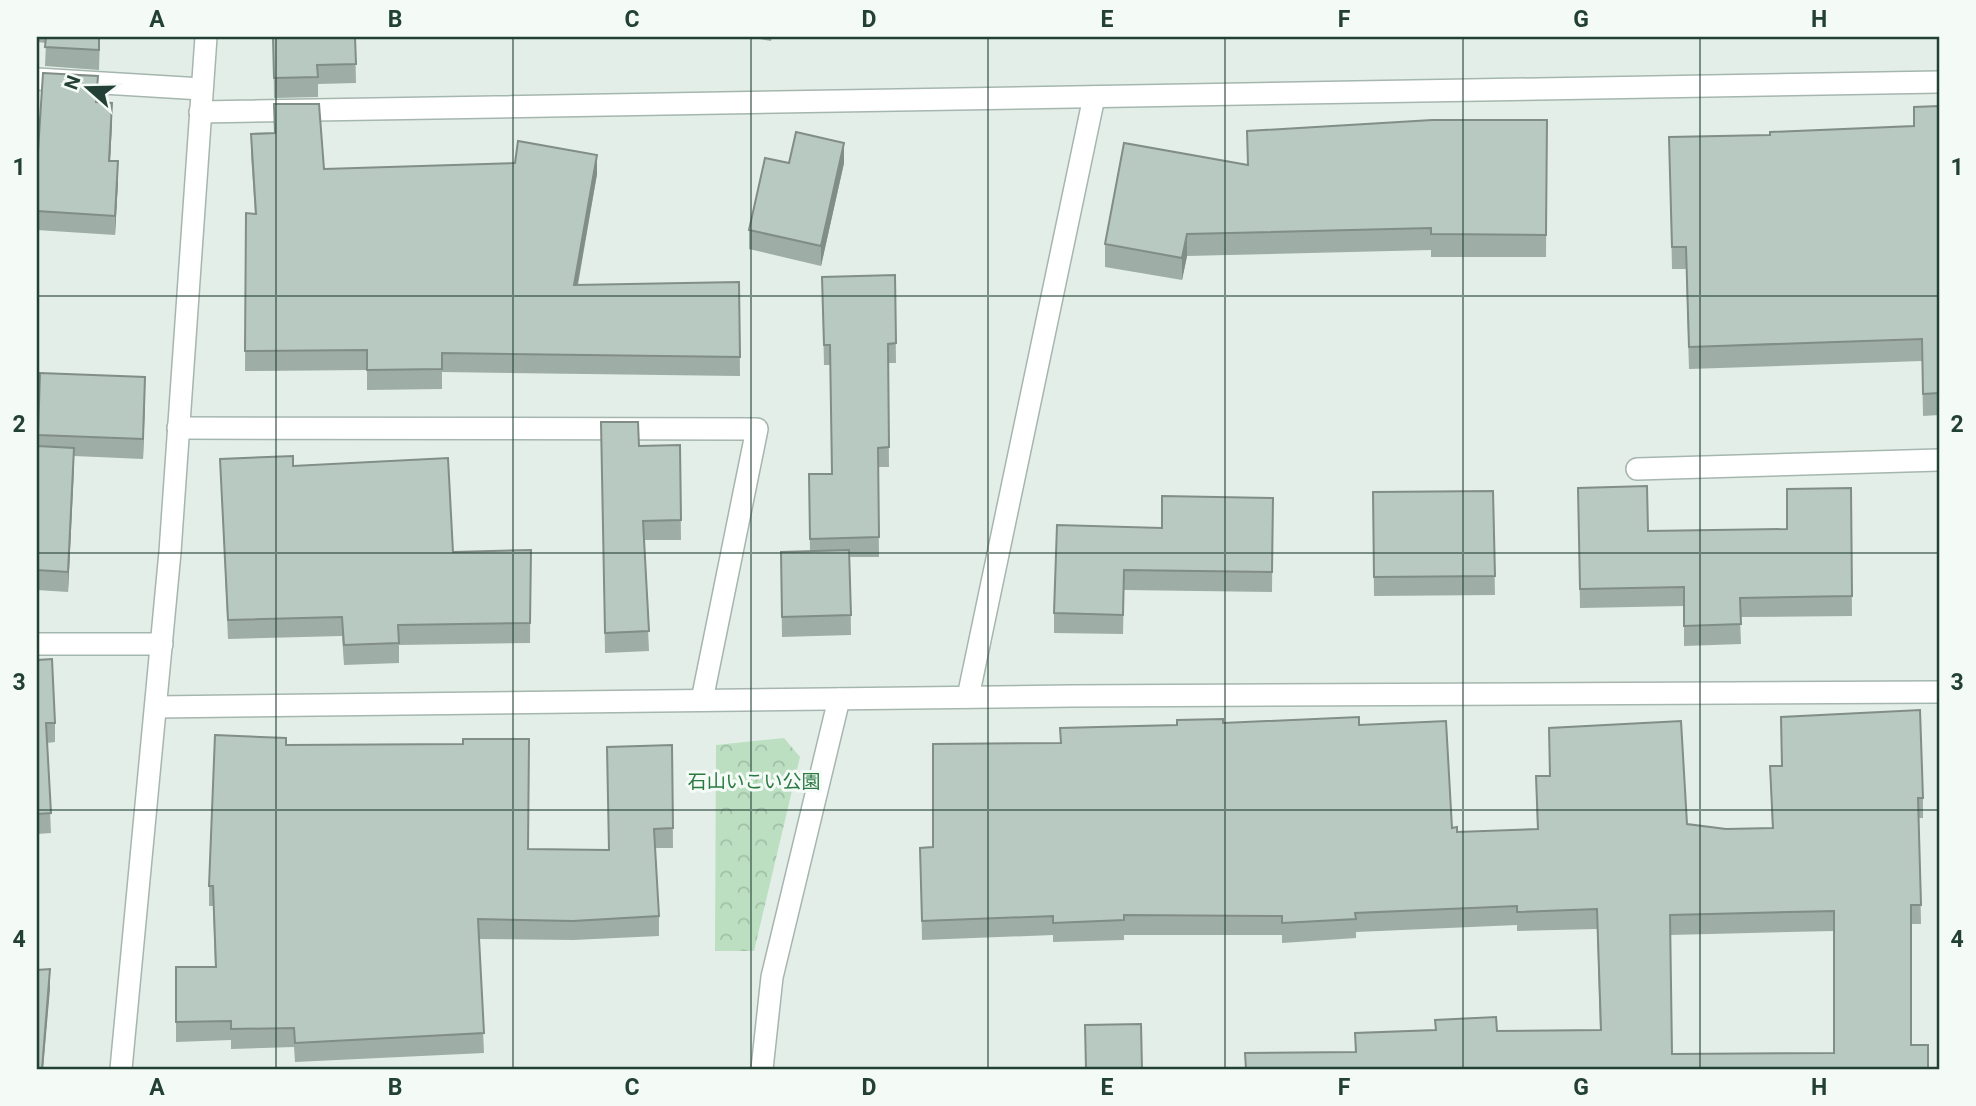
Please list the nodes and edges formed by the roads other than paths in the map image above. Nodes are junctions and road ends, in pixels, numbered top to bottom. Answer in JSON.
{"nodes":[{"id":1,"x":205,"y":37,"type":"edge"},
{"id":2,"x":37,"y":79,"type":"edge"},
{"id":3,"x":1939,"y":82,"type":"edge"},
{"id":4,"x":202,"y":89,"type":"junction"},
{"id":5,"x":1094,"y":97,"type":"junction"},
{"id":6,"x":200,"y":112,"type":"junction"},
{"id":7,"x":178,"y":428,"type":"junction"},
{"id":8,"x":1939,"y":460,"type":"edge"},
{"id":9,"x":1637,"y":469,"type":"dead end"},
{"id":10,"x":37,"y":643,"type":"edge"},
{"id":11,"x":162,"y":644,"type":"junction"},
{"id":12,"x":1939,"y":692,"type":"edge"},
{"id":13,"x":968,"y":697,"type":"junction"},
{"id":14,"x":839,"y":699,"type":"junction"},
{"id":15,"x":702,"y":700,"type":"junction"},
{"id":16,"x":156,"y":707,"type":"junction"},
{"id":17,"x":121,"y":1069,"type":"edge"},
{"id":18,"x":762,"y":1069,"type":"edge"}],
"edges":[{"from":1,"to":4,"type":"street"},
{"from":2,"to":4,"type":"street"},
{"from":3,"to":5,"type":"street"},
{"from":4,"to":6,"type":"street"},
{"from":5,"to":6,"type":"street"},
{"from":5,"to":13,"type":"street"},
{"from":6,"to":7,"type":"street"},
{"from":7,"to":11,"type":"street"},
{"from":7,"to":15,"type":"street"},
{"from":8,"to":9,"type":"street"},
{"from":10,"to":11,"type":"street"},
{"from":11,"to":16,"type":"street"},
{"from":12,"to":13,"type":"street"},
{"from":13,"to":14,"type":"street"},
{"from":14,"to":15,"type":"street"},
{"from":14,"to":18,"type":"street"},
{"from":15,"to":16,"type":"street"},
{"from":16,"to":17,"type":"street"}]}
